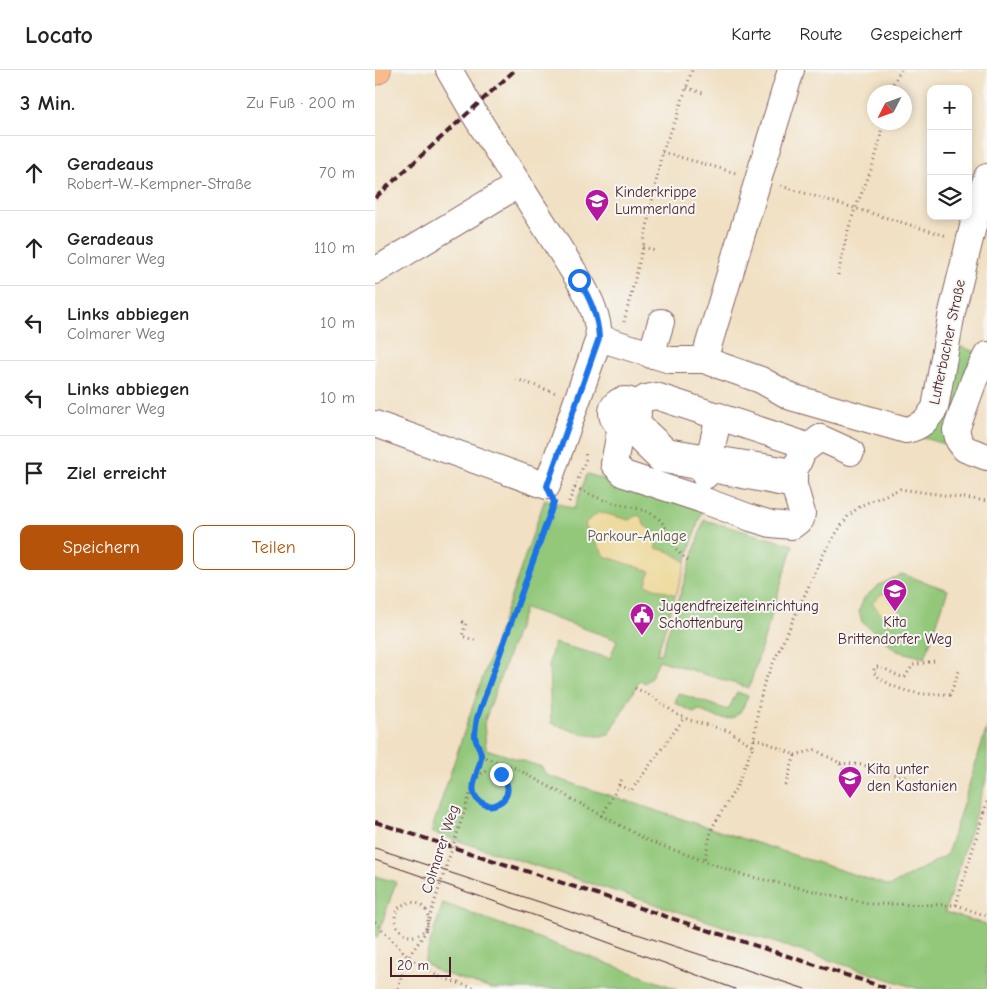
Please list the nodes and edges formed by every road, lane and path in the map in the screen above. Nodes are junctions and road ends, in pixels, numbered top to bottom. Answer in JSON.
{"nodes":[{"id":1,"x":449,"y":70,"type":"edge"},
{"id":2,"x":692,"y":70,"type":"edge"},
{"id":3,"x":791,"y":70,"type":"edge"},
{"id":4,"x":901,"y":70,"type":"edge"},
{"id":5,"x":892,"y":85,"type":"edge"},
{"id":6,"x":687,"y":88,"type":"junction"},
{"id":7,"x":703,"y":93,"type":"dead end"},
{"id":8,"x":882,"y":130,"type":"edge"},
{"id":9,"x":662,"y":152,"type":"junction"},
{"id":10,"x":987,"y":177,"type":"edge"},
{"id":11,"x":758,"y":179,"type":"junction"},
{"id":12,"x":519,"y":184,"type":"junction"},
{"id":13,"x":855,"y":208,"type":"junction"},
{"id":14,"x":969,"y":243,"type":"junction"},
{"id":15,"x":643,"y":247,"type":"junction"},
{"id":16,"x":654,"y":250,"type":"dead end"},
{"id":17,"x":375,"y":271,"type":"edge"},
{"id":18,"x":838,"y":275,"type":"dead end"},
{"id":19,"x":661,"y":322,"type":"dead end"},
{"id":20,"x":609,"y":341,"type":"junction"},
{"id":21,"x":651,"y":354,"type":"junction"},
{"id":22,"x":987,"y":355,"type":"edge"},
{"id":23,"x":703,"y":360,"type":"junction"},
{"id":24,"x":516,"y":379,"type":"dead end"},
{"id":25,"x":576,"y":400,"type":"junction"},
{"id":26,"x":719,"y":416,"type":"junction"},
{"id":27,"x":630,"y":420,"type":"junction"},
{"id":28,"x":375,"y":424,"type":"edge"},
{"id":29,"x":761,"y":430,"type":"junction"},
{"id":30,"x":851,"y":452,"type":"dead end"},
{"id":31,"x":987,"y":457,"type":"edge"},
{"id":32,"x":708,"y":464,"type":"junction"},
{"id":33,"x":797,"y":469,"type":"junction"},
{"id":34,"x":755,"y":472,"type":"junction"},
{"id":35,"x":547,"y":486,"type":"junction"},
{"id":36,"x":575,"y":488,"type":"dead end"},
{"id":37,"x":700,"y":499,"type":"junction"},
{"id":38,"x":987,"y":501,"type":"edge"},
{"id":39,"x":751,"y":518,"type":"junction"},
{"id":40,"x":691,"y":561,"type":"dead end"},
{"id":41,"x":462,"y":622,"type":"dead end"},
{"id":42,"x":477,"y":641,"type":"dead end"},
{"id":43,"x":934,"y":661,"type":"dead end"},
{"id":44,"x":960,"y":668,"type":"dead end"},
{"id":45,"x":635,"y":688,"type":"dead end"},
{"id":46,"x":684,"y":718,"type":"junction"},
{"id":47,"x":754,"y":739,"type":"junction"},
{"id":48,"x":753,"y":746,"type":"junction"},
{"id":49,"x":795,"y":755,"type":"junction"},
{"id":50,"x":481,"y":756,"type":"junction"},
{"id":51,"x":840,"y":763,"type":"junction"},
{"id":52,"x":623,"y":777,"type":"dead end"},
{"id":53,"x":903,"y":781,"type":"dead end"},
{"id":54,"x":858,"y":783,"type":"dead end"},
{"id":55,"x":619,"y":785,"type":"junction"},
{"id":56,"x":785,"y":786,"type":"dead end"},
{"id":57,"x":987,"y":802,"type":"edge"},
{"id":58,"x":985,"y":813,"type":"edge"},
{"id":59,"x":602,"y":816,"type":"junction"},
{"id":60,"x":704,"y":861,"type":"junction"},
{"id":61,"x":955,"y":906,"type":"junction"},
{"id":62,"x":987,"y":916,"type":"edge"},
{"id":63,"x":375,"y":922,"type":"edge"},
{"id":64,"x":408,"y":958,"type":"junction"},
{"id":65,"x":398,"y":989,"type":"edge"},
{"id":66,"x":476,"y":989,"type":"edge"}],
"edges":[{"from":1,"to":12,"type":"street"},
{"from":2,"to":6,"type":"path"},
{"from":3,"to":11,"type":"street"},
{"from":4,"to":5,"type":"path"},
{"from":6,"to":7,"type":"path"},
{"from":6,"to":9,"type":"path"},
{"from":8,"to":13,"type":"path"},
{"from":9,"to":11,"type":"path"},
{"from":9,"to":15,"type":"path"},
{"from":10,"to":14,"type":"street","name":"Lutterbacher Straße"},
{"from":11,"to":13,"type":"path"},
{"from":11,"to":23,"type":"street"},
{"from":12,"to":17,"type":"street"},
{"from":12,"to":20,"type":"street"},
{"from":13,"to":14,"type":"path"},
{"from":13,"to":18,"type":"path"},
{"from":14,"to":23,"type":"street","name":"Lutterbacher Straße"},
{"from":15,"to":16,"type":"path"},
{"from":15,"to":20,"type":"path"},
{"from":19,"to":21,"type":"street"},
{"from":20,"to":21,"type":"street","name":"Lutterbacher Straße"},
{"from":20,"to":25,"type":"street"},
{"from":21,"to":23,"type":"street","name":"Lutterbacher Straße"},
{"from":22,"to":31,"type":"street"},
{"from":24,"to":25,"type":"path"},
{"from":25,"to":35,"type":"street"},
{"from":26,"to":27,"type":"street"},
{"from":26,"to":29,"type":"street"},
{"from":26,"to":32,"type":"street"},
{"from":27,"to":32,"type":"street"},
{"from":27,"to":37,"type":"street"},
{"from":28,"to":35,"type":"street"},
{"from":29,"to":33,"type":"street"},
{"from":29,"to":34,"type":"street"},
{"from":30,"to":33,"type":"street"},
{"from":32,"to":34,"type":"street"},
{"from":32,"to":37,"type":"street"},
{"from":33,"to":34,"type":"street"},
{"from":33,"to":39,"type":"street"},
{"from":34,"to":39,"type":"street"},
{"from":35,"to":50,"type":"path","name":"Colmarer Weg"},
{"from":36,"to":40,"type":"path"},
{"from":37,"to":39,"type":"street"},
{"from":38,"to":47,"type":"path"},
{"from":41,"to":42,"type":"path"},
{"from":43,"to":44,"type":"path"},
{"from":45,"to":46,"type":"path"},
{"from":46,"to":48,"type":"path"},
{"from":46,"to":55,"type":"path"},
{"from":47,"to":48,"type":"path"},
{"from":47,"to":49,"type":"path"},
{"from":48,"to":60,"type":"path"},
{"from":49,"to":51,"type":"path"},
{"from":49,"to":56,"type":"path"},
{"from":50,"to":59,"type":"path"},
{"from":50,"to":64,"type":"path","name":"Colmarer Weg","bridge":true},
{"from":51,"to":53,"type":"path"},
{"from":51,"to":54,"type":"path"},
{"from":52,"to":55,"type":"path"},
{"from":55,"to":59,"type":"path"},
{"from":57,"to":58,"type":"path"},
{"from":58,"to":61,"type":"path"},
{"from":59,"to":60,"type":"path"},
{"from":60,"to":61,"type":"path"},
{"from":61,"to":62,"type":"path"},
{"from":63,"to":64,"type":"path"},
{"from":64,"to":65,"type":"path","name":"Colmarer Weg"},
{"from":64,"to":66,"type":"path"}]}
